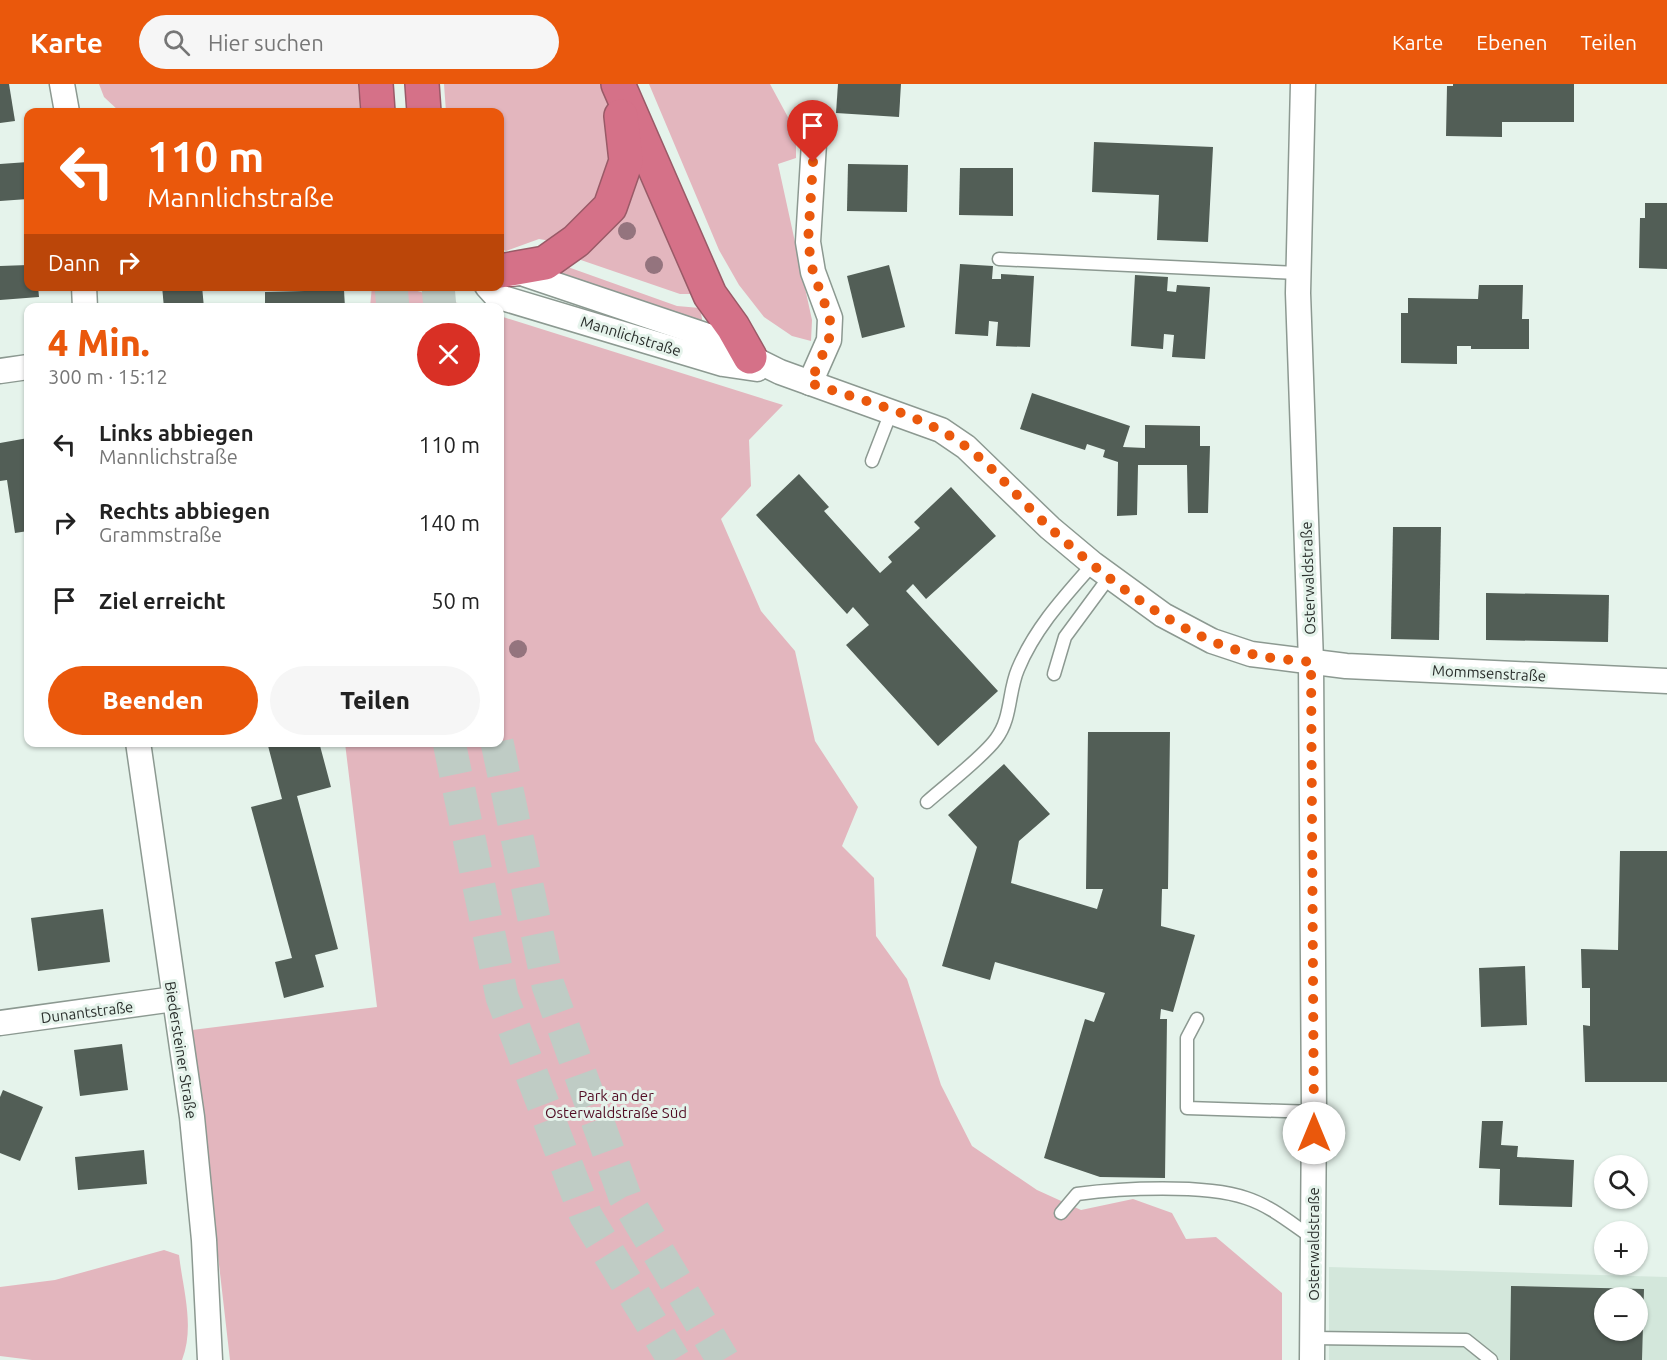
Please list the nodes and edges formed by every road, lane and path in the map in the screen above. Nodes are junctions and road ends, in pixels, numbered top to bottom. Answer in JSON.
{"nodes":[{"id":1,"x":62,"y":84,"type":"edge"},
{"id":2,"x":376,"y":84,"type":"edge"},
{"id":3,"x":422,"y":84,"type":"edge"},
{"id":4,"x":1303,"y":84,"type":"edge"},
{"id":5,"x":618,"y":86,"type":"edge"},
{"id":6,"x":66,"y":108,"type":"edge"},
{"id":7,"x":378,"y":108,"type":"edge"},
{"id":8,"x":424,"y":108,"type":"edge"},
{"id":9,"x":814,"y":143,"type":"dead end"},
{"id":10,"x":999,"y":259,"type":"dead end"},
{"id":11,"x":504,"y":272,"type":"edge"},
{"id":12,"x":504,"y":273,"type":"edge"},
{"id":13,"x":1298,"y":273,"type":"junction"},
{"id":14,"x":492,"y":291,"type":"edge"},
{"id":15,"x":750,"y":357,"type":"junction"},
{"id":16,"x":24,"y":368,"type":"edge"},
{"id":17,"x":0,"y":371,"type":"edge"},
{"id":18,"x":780,"y":372,"type":"junction"},
{"id":19,"x":810,"y":383,"type":"junction"},
{"id":20,"x":891,"y":412,"type":"junction"},
{"id":21,"x":872,"y":461,"type":"dead end"},
{"id":22,"x":1101,"y":570,"type":"junction"},
{"id":23,"x":1311,"y":662,"type":"junction"},
{"id":24,"x":1054,"y":674,"type":"dead end"},
{"id":25,"x":1667,"y":681,"type":"edge"},
{"id":26,"x":139,"y":747,"type":"edge"},
{"id":27,"x":927,"y":802,"type":"dead end"},
{"id":28,"x":174,"y":999,"type":"junction"},
{"id":29,"x":1197,"y":1019,"type":"dead end"},
{"id":30,"x":0,"y":1023,"type":"edge"},
{"id":31,"x":1314,"y":1112,"type":"junction"},
{"id":32,"x":1061,"y":1213,"type":"dead end"},
{"id":33,"x":1313,"y":1238,"type":"junction"},
{"id":34,"x":1312,"y":1349,"type":"edge"},
{"id":35,"x":210,"y":1360,"type":"edge"},
{"id":36,"x":1491,"y":1360,"type":"edge"}],
"edges":[{"from":1,"to":6,"type":"street"},
{"from":2,"to":7,"type":"highway"},
{"from":3,"to":8,"type":"highway"},
{"from":4,"to":13,"type":"street","name":"Osterwaldstraße"},
{"from":5,"to":11,"type":"highway"},
{"from":5,"to":15,"type":"highway"},
{"from":9,"to":19,"type":"street"},
{"from":10,"to":13,"type":"lane"},
{"from":12,"to":15,"type":"street","name":"Mannlichstraße"},
{"from":13,"to":23,"type":"street","name":"Osterwaldstraße"},
{"from":14,"to":18,"type":"street","name":"Mannlichstraße"},
{"from":15,"to":18,"type":"street","name":"Mannlichstraße"},
{"from":16,"to":17,"type":"street"},
{"from":18,"to":19,"type":"street","name":"Mannlichstraße"},
{"from":19,"to":20,"type":"street","name":"Mannlichstraße"},
{"from":20,"to":21,"type":"lane"},
{"from":20,"to":22,"type":"street","name":"Mannlichstraße"},
{"from":22,"to":23,"type":"street","name":"Mannlichstraße"},
{"from":22,"to":24,"type":"lane"},
{"from":22,"to":27,"type":"lane"},
{"from":23,"to":25,"type":"street","name":"Mommsenstraße"},
{"from":23,"to":31,"type":"street","name":"Osterwaldstraße"},
{"from":26,"to":28,"type":"street","name":"Biedersteiner Straße"},
{"from":28,"to":30,"type":"street","name":"Dunantstraße"},
{"from":28,"to":35,"type":"street","name":"Biedersteiner Straße"},
{"from":29,"to":31,"type":"lane"},
{"from":31,"to":33,"type":"street","name":"Osterwaldstraße"},
{"from":32,"to":33,"type":"lane"},
{"from":33,"to":34,"type":"street","name":"Osterwaldstraße"},
{"from":34,"to":36,"type":"lane"}]}
